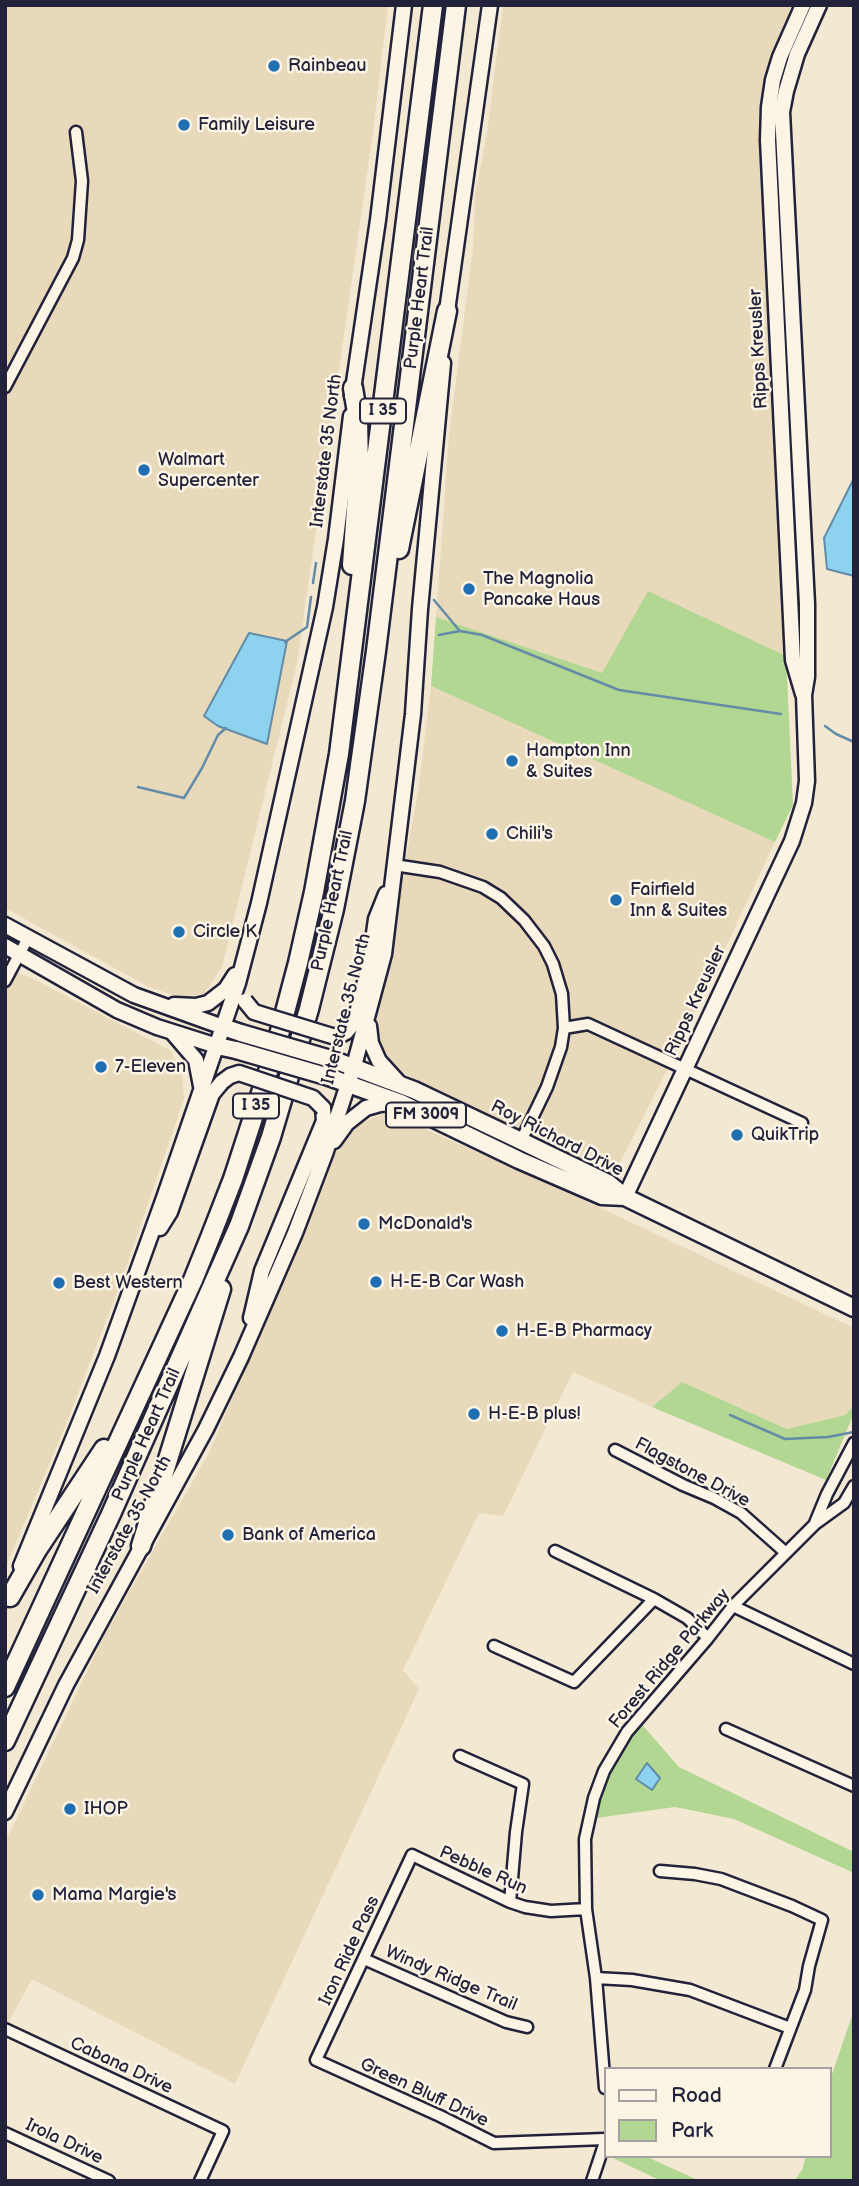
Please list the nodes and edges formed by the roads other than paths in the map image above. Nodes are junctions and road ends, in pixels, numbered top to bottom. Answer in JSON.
{"nodes":[{"id":1,"x":404,"y":5,"type":"edge"},
{"id":2,"x":433,"y":5,"type":"edge"},
{"id":3,"x":456,"y":5,"type":"edge"},
{"id":4,"x":490,"y":5,"type":"edge"},
{"id":5,"x":803,"y":5,"type":"edge"},
{"id":6,"x":819,"y":5,"type":"edge"},
{"id":7,"x":76,"y":132,"type":"dead end"},
{"id":8,"x":447,"y":311,"type":"junction"},
{"id":9,"x":5,"y":387,"type":"edge"},
{"id":10,"x":353,"y":388,"type":"junction"},
{"id":11,"x":376,"y":652,"type":"junction"},
{"id":12,"x":351,"y":666,"type":"junction"},
{"id":13,"x":804,"y":695,"type":"junction"},
{"id":14,"x":276,"y":821,"type":"junction"},
{"id":15,"x":393,"y":872,"type":"junction"},
{"id":16,"x":5,"y":925,"type":"edge"},
{"id":17,"x":28,"y":938,"type":"junction"},
{"id":18,"x":5,"y":946,"type":"edge"},
{"id":19,"x":19,"y":954,"type":"junction"},
{"id":20,"x":244,"y":961,"type":"junction"},
{"id":21,"x":5,"y":981,"type":"edge"},
{"id":22,"x":155,"y":1004,"type":"junction"},
{"id":23,"x":368,"y":1018,"type":"junction"},
{"id":24,"x":223,"y":1027,"type":"junction"},
{"id":25,"x":564,"y":1028,"type":"junction"},
{"id":26,"x":171,"y":1031,"type":"junction"},
{"id":27,"x":217,"y":1046,"type":"junction"},
{"id":28,"x":355,"y":1066,"type":"junction"},
{"id":29,"x":685,"y":1070,"type":"junction"},
{"id":30,"x":349,"y":1083,"type":"junction"},
{"id":31,"x":400,"y":1084,"type":"junction"},
{"id":32,"x":202,"y":1090,"type":"junction"},
{"id":33,"x":401,"y":1103,"type":"junction"},
{"id":34,"x":802,"y":1123,"type":"dead end"},
{"id":35,"x":521,"y":1141,"type":"junction"},
{"id":36,"x":325,"y":1154,"type":"junction"},
{"id":37,"x":625,"y":1197,"type":"junction"},
{"id":38,"x":239,"y":1226,"type":"junction"},
{"id":39,"x":143,"y":1258,"type":"junction"},
{"id":40,"x":854,"y":1308,"type":"edge"},
{"id":41,"x":241,"y":1357,"type":"junction"},
{"id":42,"x":144,"y":1384,"type":"junction"},
{"id":43,"x":853,"y":1445,"type":"edge"},
{"id":44,"x":615,"y":1450,"type":"dead end"},
{"id":45,"x":854,"y":1486,"type":"edge"},
{"id":46,"x":815,"y":1524,"type":"junction"},
{"id":47,"x":141,"y":1546,"type":"junction"},
{"id":48,"x":555,"y":1551,"type":"dead end"},
{"id":49,"x":786,"y":1553,"type":"junction"},
{"id":50,"x":654,"y":1599,"type":"junction"},
{"id":51,"x":8,"y":1603,"type":"edge"},
{"id":52,"x":733,"y":1606,"type":"junction"},
{"id":53,"x":708,"y":1638,"type":"junction"},
{"id":54,"x":494,"y":1646,"type":"dead end"},
{"id":55,"x":854,"y":1664,"type":"edge"},
{"id":56,"x":5,"y":1687,"type":"edge"},
{"id":57,"x":726,"y":1730,"type":"dead end"},
{"id":58,"x":5,"y":1741,"type":"edge"},
{"id":59,"x":460,"y":1756,"type":"dead end"},
{"id":60,"x":854,"y":1786,"type":"edge"},
{"id":61,"x":5,"y":1812,"type":"edge"},
{"id":62,"x":412,"y":1856,"type":"joint"},
{"id":63,"x":660,"y":1871,"type":"dead end"},
{"id":64,"x":510,"y":1902,"type":"junction"},
{"id":65,"x":586,"y":1909,"type":"junction"},
{"id":66,"x":364,"y":1959,"type":"junction"},
{"id":67,"x":596,"y":1978,"type":"junction"},
{"id":68,"x":527,"y":2027,"type":"dead end"},
{"id":69,"x":790,"y":2028,"type":"junction"},
{"id":70,"x":5,"y":2029,"type":"edge"},
{"id":71,"x":316,"y":2060,"type":"joint"},
{"id":72,"x":776,"y":2067,"type":"edge"},
{"id":73,"x":604,"y":2076,"type":"edge"},
{"id":74,"x":5,"y":2133,"type":"edge"},
{"id":75,"x":604,"y":2141,"type":"edge"},
{"id":76,"x":604,"y":2144,"type":"edge"},
{"id":77,"x":109,"y":2181,"type":"edge"},
{"id":78,"x":200,"y":2181,"type":"edge"},
{"id":79,"x":592,"y":2181,"type":"edge"}],
"edges":[{"from":1,"to":10,"type":"main road","name":"Interstate 35 North"},
{"from":2,"to":12,"type":"highway","name":"Purple Heart Trail","number":"I 35"},
{"from":3,"to":11,"type":"highway","name":"Purple Heart Trail","number":"I 35"},
{"from":4,"to":8,"type":"main road","name":"Interstate 35 North"},
{"from":5,"to":13,"type":"main road","name":"Ripps Kreusler"},
{"from":6,"to":13,"type":"main road","name":"Ripps Kreusler"},
{"from":7,"to":9,"type":"street"},
{"from":8,"to":11,"type":"highway"},
{"from":8,"to":15,"type":"main road","name":"Interstate 35 North"},
{"from":10,"to":12,"type":"highway"},
{"from":10,"to":14,"type":"main road","name":"Interstate 35 North"},
{"from":11,"to":38,"type":"highway","name":"Purple Heart Trail","number":"I 35"},
{"from":12,"to":42,"type":"highway","name":"Purple Heart Trail","number":"I 35"},
{"from":13,"to":29,"type":"main road","name":"Ripps Kreusler"},
{"from":14,"to":15,"type":"main road","bridge":true},
{"from":14,"to":20,"type":"main road","name":"Interstate 35 North"},
{"from":15,"to":23,"type":"main road","name":"Interstate 35 North"},
{"from":15,"to":25,"type":"street"},
{"from":16,"to":17,"type":"main road","number":"FM 3009"},
{"from":17,"to":19,"type":"street"},
{"from":17,"to":22,"type":"main road","number":"FM 3009"},
{"from":18,"to":19,"type":"main road","number":"FM 3009"},
{"from":19,"to":21,"type":"street"},
{"from":19,"to":26,"type":"main road","number":"FM 3009"},
{"from":20,"to":22,"type":"main road"},
{"from":20,"to":24,"type":"main road","name":"Interstate 35 North"},
{"from":22,"to":24,"type":"main road","number":"FM 3009"},
{"from":23,"to":28,"type":"main road","name":"Interstate 35 North"},
{"from":23,"to":31,"type":"main road"},
{"from":24,"to":27,"type":"main road","name":"Interstate 35 North"},
{"from":24,"to":28,"type":"main road","number":"FM 3009","bridge":true},
{"from":25,"to":29,"type":"street"},
{"from":25,"to":35,"type":"street"},
{"from":26,"to":27,"type":"main road","number":"FM 3009"},
{"from":26,"to":32,"type":"main road"},
{"from":27,"to":30,"type":"main road","number":"FM 3009","bridge":true},
{"from":27,"to":32,"type":"main road","name":"Interstate 35 North"},
{"from":28,"to":30,"type":"main road","name":"Interstate 35 North"},
{"from":28,"to":31,"type":"main road","name":"Roy Richard Drive","number":"FM 3009"},
{"from":29,"to":34,"type":"street"},
{"from":29,"to":37,"type":"main road","name":"Ripps Kreusler"},
{"from":30,"to":33,"type":"main road","name":"Roy Richard Drive","number":"FM 3009"},
{"from":30,"to":36,"type":"main road","name":"Interstate 35 North"},
{"from":31,"to":35,"type":"main road","name":"Roy Richard Drive","number":"FM 3009"},
{"from":32,"to":39,"type":"main road","name":"Interstate 35 North"},
{"from":33,"to":36,"type":"main road"},
{"from":33,"to":37,"type":"main road","name":"Roy Richard Drive","number":"FM 3009"},
{"from":35,"to":37,"type":"main road","name":"Roy Richard Drive","number":"FM 3009"},
{"from":36,"to":41,"type":"main road","name":"Interstate 35 North"},
{"from":37,"to":40,"type":"main road","name":"Roy Richard Drive","number":"FM 3009"},
{"from":38,"to":47,"type":"highway"},
{"from":38,"to":58,"type":"highway","name":"Purple Heart Trail","number":"I 35"},
{"from":39,"to":41,"type":"main road","bridge":true},
{"from":39,"to":51,"type":"main road","name":"Interstate 35 North"},
{"from":41,"to":47,"type":"main road","name":"Interstate 35 North"},
{"from":42,"to":51,"type":"highway"},
{"from":42,"to":56,"type":"highway","name":"Purple Heart Trail","number":"I 35"},
{"from":43,"to":46,"type":"street","name":"Forest Ridge Parkway"},
{"from":44,"to":49,"type":"street","name":"Flagstone Drive"},
{"from":45,"to":46,"type":"street","name":"Forest Ridge Parkway"},
{"from":46,"to":49,"type":"street","name":"Forest Ridge Parkway"},
{"from":47,"to":61,"type":"main road","name":"Interstate 35 North"},
{"from":48,"to":50,"type":"street"},
{"from":49,"to":52,"type":"street","name":"Forest Ridge Parkway"},
{"from":50,"to":53,"type":"street"},
{"from":50,"to":54,"type":"street"},
{"from":52,"to":53,"type":"street","name":"Forest Ridge Parkway"},
{"from":52,"to":55,"type":"street"},
{"from":53,"to":65,"type":"street","name":"Forest Ridge Parkway"},
{"from":57,"to":60,"type":"street"},
{"from":59,"to":64,"type":"street"},
{"from":62,"to":64,"type":"street","name":"Pebble Run"},
{"from":62,"to":66,"type":"street","name":"Iron Ride Pass"},
{"from":63,"to":69,"type":"street"},
{"from":64,"to":65,"type":"street","name":"Pebble Run"},
{"from":65,"to":67,"type":"street","name":"Forest Ridge Parkway"},
{"from":66,"to":68,"type":"street","name":"Windy Ridge Trail"},
{"from":66,"to":71,"type":"street","name":"Iron Ride Pass"},
{"from":67,"to":69,"type":"street"},
{"from":67,"to":73,"type":"street","name":"Forest Ridge Parkway"},
{"from":69,"to":72,"type":"street"},
{"from":70,"to":78,"type":"street","name":"Cabana Drive"},
{"from":71,"to":75,"type":"street","name":"Green Bluff Drive"},
{"from":74,"to":77,"type":"street","name":"Irola Drive"},
{"from":76,"to":79,"type":"street"}]}
